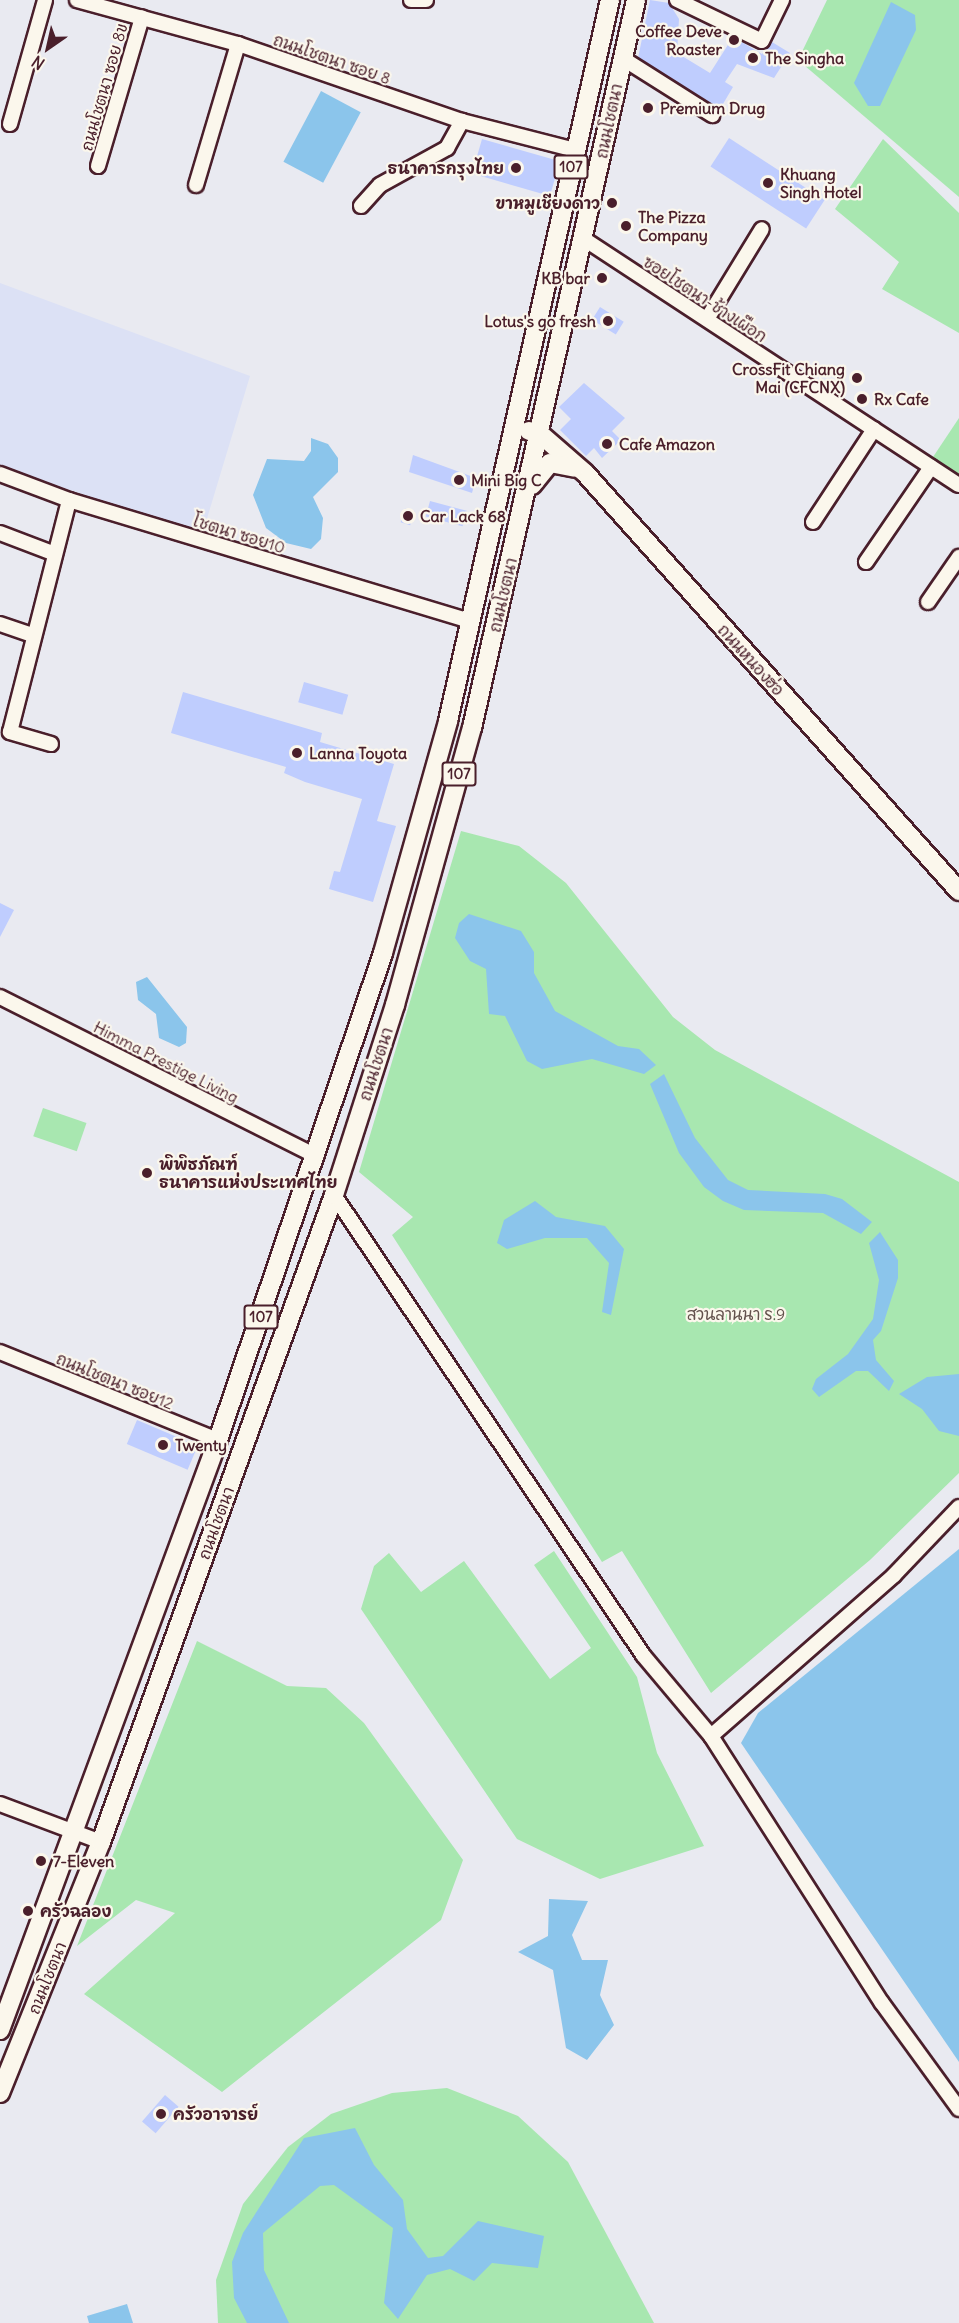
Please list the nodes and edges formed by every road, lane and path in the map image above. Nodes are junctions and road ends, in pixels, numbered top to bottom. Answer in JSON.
{"nodes":[{"id":1,"x":45,"y":0,"type":"edge"},
{"id":2,"x":77,"y":0,"type":"edge"},
{"id":3,"x":411,"y":0,"type":"edge"},
{"id":4,"x":426,"y":0,"type":"edge"},
{"id":5,"x":610,"y":0,"type":"edge"},
{"id":6,"x":636,"y":0,"type":"edge"},
{"id":7,"x":677,"y":0,"type":"edge"},
{"id":8,"x":782,"y":0,"type":"edge"},
{"id":9,"x":142,"y":17,"type":"junction"},
{"id":10,"x":238,"y":44,"type":"junction"},
{"id":11,"x":622,"y":58,"type":"junction"},
{"id":12,"x":712,"y":115,"type":"dead end"},
{"id":13,"x":462,"y":121,"type":"junction"},
{"id":14,"x":10,"y":124,"type":"dead end"},
{"id":15,"x":575,"y":150,"type":"junction"},
{"id":16,"x":98,"y":166,"type":"dead end"},
{"id":17,"x":196,"y":185,"type":"dead end"},
{"id":18,"x":361,"y":206,"type":"dead end"},
{"id":19,"x":762,"y":228,"type":"dead end"},
{"id":20,"x":584,"y":239,"type":"junction"},
{"id":21,"x":707,"y":319,"type":"junction"},
{"id":22,"x":513,"y":428,"type":"junction"},
{"id":23,"x":874,"y":429,"type":"junction"},
{"id":24,"x":539,"y":433,"type":"junction"},
{"id":25,"x":931,"y":466,"type":"junction"},
{"id":26,"x":585,"y":473,"type":"junction"},
{"id":27,"x":0,"y":474,"type":"edge"},
{"id":28,"x":959,"y":485,"type":"edge"},
{"id":29,"x":527,"y":494,"type":"junction"},
{"id":30,"x":69,"y":500,"type":"junction"},
{"id":31,"x":813,"y":522,"type":"dead end"},
{"id":32,"x":0,"y":533,"type":"edge"},
{"id":33,"x":55,"y":554,"type":"junction"},
{"id":34,"x":959,"y":557,"type":"edge"},
{"id":35,"x":866,"y":562,"type":"dead end"},
{"id":36,"x":928,"y":602,"type":"dead end"},
{"id":37,"x":470,"y":621,"type":"junction"},
{"id":38,"x":0,"y":624,"type":"edge"},
{"id":39,"x":34,"y":636,"type":"junction"},
{"id":40,"x":448,"y":721,"type":"junction"},
{"id":41,"x":472,"y":728,"type":"junction"},
{"id":42,"x":5,"y":730,"type":"edge"},
{"id":43,"x":51,"y":744,"type":"dead end"},
{"id":44,"x":959,"y":891,"type":"edge"},
{"id":45,"x":0,"y":997,"type":"edge"},
{"id":46,"x":316,"y":1156,"type":"junction"},
{"id":47,"x":334,"y":1195,"type":"junction"},
{"id":48,"x":0,"y":1352,"type":"edge"},
{"id":49,"x":218,"y":1440,"type":"junction"},
{"id":50,"x":959,"y":1507,"type":"edge"},
{"id":51,"x":711,"y":1736,"type":"junction"},
{"id":52,"x":0,"y":1804,"type":"edge"},
{"id":53,"x":77,"y":1833,"type":"junction"},
{"id":54,"x":101,"y":1842,"type":"junction"},
{"id":55,"x":2,"y":2019,"type":"edge"},
{"id":56,"x":0,"y":2093,"type":"edge"},
{"id":57,"x":959,"y":2109,"type":"edge"}],
"edges":[{"from":1,"to":14,"type":"street"},
{"from":2,"to":9,"type":"street","name":"ถนนโชตนา ซอย 8"},
{"from":3,"to":4,"type":"street"},
{"from":5,"to":15,"type":"main road","name":"ถนนโชตนา","number":"107"},
{"from":6,"to":11,"type":"main road","name":"ถนนโชตนา","number":"107"},
{"from":7,"to":8,"type":"street"},
{"from":9,"to":10,"type":"street","name":"ถนนโชตนา ซอย 8"},
{"from":9,"to":16,"type":"street","name":"ถนนโชตนา ซอย 8ข"},
{"from":10,"to":13,"type":"street","name":"ถนนโชตนา ซอย 8"},
{"from":10,"to":17,"type":"street"},
{"from":11,"to":12,"type":"street"},
{"from":11,"to":20,"type":"main road","name":"ถนนโชตนา","number":"107"},
{"from":13,"to":15,"type":"street","name":"ถนนโชตนา ซอย 8"},
{"from":13,"to":18,"type":"street"},
{"from":15,"to":22,"type":"main road","name":"ถนนโชตนา","number":"107"},
{"from":19,"to":21,"type":"street"},
{"from":20,"to":21,"type":"street","name":"ซอยโชตนา-ช้างเผือก"},
{"from":20,"to":24,"type":"main road","name":"ถนนโชตนา","number":"107"},
{"from":21,"to":23,"type":"street","name":"ซอยโชตนา-ช้างเผือก"},
{"from":22,"to":24,"type":"main road"},
{"from":22,"to":37,"type":"main road","name":"ถนนโชตนา","number":"107"},
{"from":23,"to":25,"type":"street","name":"ซอยโชตนา-ช้างเผือก"},
{"from":23,"to":31,"type":"street"},
{"from":24,"to":26,"type":"main road","name":"ถนนหนองฮ่อ"},
{"from":24,"to":29,"type":"main road","name":"ถนนโชตนา","number":"107"},
{"from":25,"to":28,"type":"street","name":"ซอยโชตนา-ช้างเผือก"},
{"from":25,"to":35,"type":"street"},
{"from":26,"to":29,"type":"main road"},
{"from":26,"to":44,"type":"main road","name":"ถนนหนองฮ่อ"},
{"from":27,"to":30,"type":"street","name":"โชตนา ซอย10"},
{"from":29,"to":41,"type":"main road","name":"ถนนโชตนา","number":"107"},
{"from":30,"to":33,"type":"street"},
{"from":30,"to":37,"type":"street","name":"โชตนา ซอย10"},
{"from":32,"to":33,"type":"street"},
{"from":33,"to":39,"type":"street"},
{"from":34,"to":36,"type":"street"},
{"from":37,"to":40,"type":"main road","name":"ถนนโชตนา","number":"107"},
{"from":38,"to":39,"type":"street"},
{"from":39,"to":42,"type":"street"},
{"from":40,"to":41,"type":"main road"},
{"from":40,"to":46,"type":"main road","name":"ถนนโชตนา","number":"107"},
{"from":41,"to":47,"type":"main road","name":"ถนนโชตนา","number":"107"},
{"from":42,"to":43,"type":"street"},
{"from":45,"to":46,"type":"street","name":"Himma Prestige Living"},
{"from":46,"to":49,"type":"main road","name":"ถนนโชตนา","number":"107"},
{"from":47,"to":51,"type":"street"},
{"from":47,"to":54,"type":"main road","name":"ถนนโชตนา","number":"107"},
{"from":48,"to":49,"type":"street","name":"ถนนโชตนา ซอย12"},
{"from":49,"to":53,"type":"main road","name":"ถนนโชตนา","number":"107"},
{"from":50,"to":51,"type":"street"},
{"from":51,"to":57,"type":"street"},
{"from":52,"to":53,"type":"street"},
{"from":53,"to":54,"type":"street"},
{"from":53,"to":55,"type":"main road","name":"ถนนโชตนา","number":"107"},
{"from":54,"to":56,"type":"main road","name":"ถนนโชตนา","number":"107"}]}
